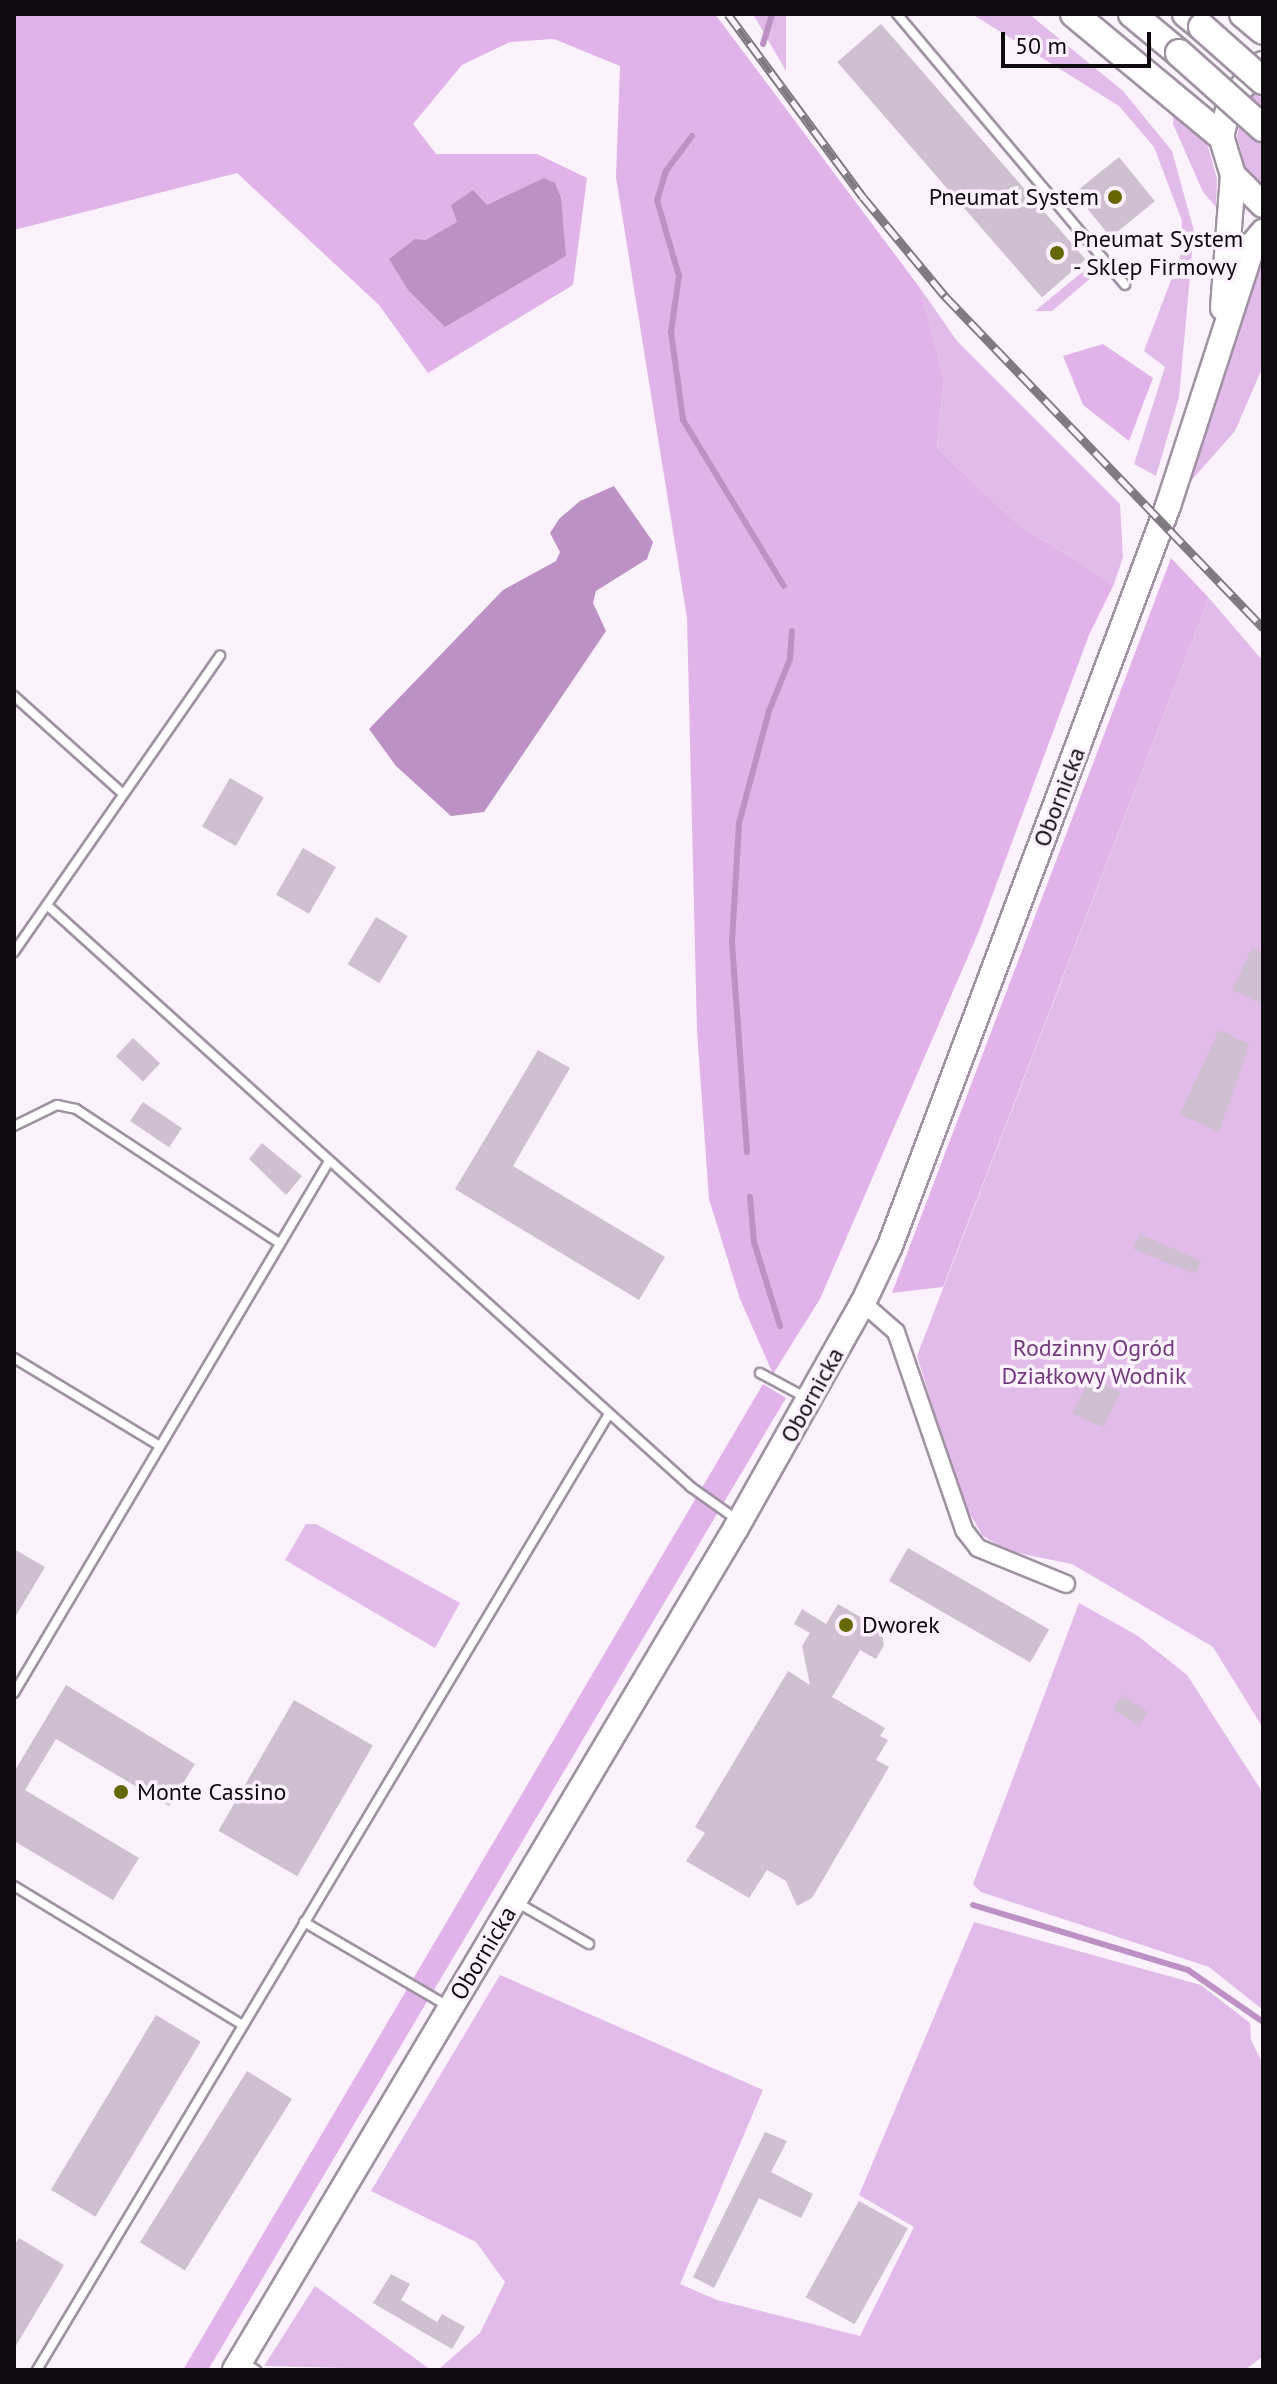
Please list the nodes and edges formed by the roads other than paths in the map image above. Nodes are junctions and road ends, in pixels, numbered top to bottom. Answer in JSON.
{"nodes":[{"id":1,"x":897,"y":14,"type":"edge"},
{"id":2,"x":1074,"y":14,"type":"edge"},
{"id":3,"x":1132,"y":14,"type":"edge"},
{"id":4,"x":1243,"y":14,"type":"edge"},
{"id":5,"x":1194,"y":20,"type":"edge"},
{"id":6,"x":1263,"y":31,"type":"edge"},
{"id":7,"x":1263,"y":64,"type":"edge"},
{"id":8,"x":1263,"y":81,"type":"edge"},
{"id":9,"x":1263,"y":128,"type":"edge"},
{"id":10,"x":1221,"y":136,"type":"junction"},
{"id":11,"x":1233,"y":175,"type":"junction"},
{"id":12,"x":1263,"y":205,"type":"edge"},
{"id":13,"x":1263,"y":232,"type":"edge"},
{"id":14,"x":1125,"y":285,"type":"dead end"},
{"id":15,"x":1222,"y":341,"type":"junction"},
{"id":16,"x":220,"y":656,"type":"dead end"},
{"id":17,"x":14,"y":696,"type":"edge"},
{"id":18,"x":122,"y":793,"type":"junction"},
{"id":19,"x":48,"y":906,"type":"junction"},
{"id":20,"x":14,"y":952,"type":"edge"},
{"id":21,"x":14,"y":1126,"type":"edge"},
{"id":22,"x":328,"y":1163,"type":"junction"},
{"id":23,"x":279,"y":1243,"type":"junction"},
{"id":24,"x":863,"y":1303,"type":"junction"},
{"id":25,"x":14,"y":1358,"type":"edge"},
{"id":26,"x":760,"y":1373,"type":"dead end"},
{"id":27,"x":811,"y":1399,"type":"junction"},
{"id":28,"x":609,"y":1414,"type":"junction"},
{"id":29,"x":160,"y":1446,"type":"junction"},
{"id":30,"x":740,"y":1521,"type":"junction"},
{"id":31,"x":1066,"y":1584,"type":"dead end"},
{"id":32,"x":14,"y":1693,"type":"edge"},
{"id":33,"x":14,"y":1886,"type":"edge"},
{"id":34,"x":514,"y":1900,"type":"junction"},
{"id":35,"x":304,"y":1922,"type":"junction"},
{"id":36,"x":589,"y":1944,"type":"dead end"},
{"id":37,"x":451,"y":2008,"type":"junction"},
{"id":38,"x":243,"y":2025,"type":"junction"},
{"id":39,"x":244,"y":2367,"type":"edge"},
{"id":40,"x":37,"y":2370,"type":"edge"}],
"edges":[{"from":1,"to":14,"type":"lane"},
{"from":2,"to":10,"type":"main road"},
{"from":3,"to":9,"type":"main road","bridge":true},
{"from":4,"to":6,"type":"main road"},
{"from":5,"to":8,"type":"main road","bridge":true},
{"from":7,"to":10,"type":"main road"},
{"from":10,"to":11,"type":"main road"},
{"from":11,"to":12,"type":"main road"},
{"from":11,"to":15,"type":"main road","name":"Obornicka"},
{"from":13,"to":15,"type":"main road","name":"Obornicka"},
{"from":15,"to":24,"type":"main road","name":"Obornicka"},
{"from":16,"to":18,"type":"lane"},
{"from":17,"to":18,"type":"lane"},
{"from":18,"to":19,"type":"lane"},
{"from":19,"to":20,"type":"lane"},
{"from":19,"to":22,"type":"lane"},
{"from":21,"to":23,"type":"lane"},
{"from":22,"to":23,"type":"lane"},
{"from":22,"to":28,"type":"lane"},
{"from":23,"to":29,"type":"lane"},
{"from":24,"to":27,"type":"main road","name":"Obornicka"},
{"from":24,"to":31,"type":"street"},
{"from":25,"to":29,"type":"lane"},
{"from":26,"to":27,"type":"lane"},
{"from":27,"to":30,"type":"main road","name":"Obornicka"},
{"from":28,"to":30,"type":"lane"},
{"from":28,"to":35,"type":"lane"},
{"from":29,"to":32,"type":"lane"},
{"from":30,"to":34,"type":"main road","name":"Obornicka"},
{"from":33,"to":38,"type":"lane"},
{"from":34,"to":36,"type":"lane"},
{"from":34,"to":37,"type":"main road","name":"Obornicka"},
{"from":35,"to":37,"type":"lane"},
{"from":35,"to":38,"type":"lane"},
{"from":37,"to":39,"type":"main road","name":"Obornicka"},
{"from":38,"to":40,"type":"lane"}]}
